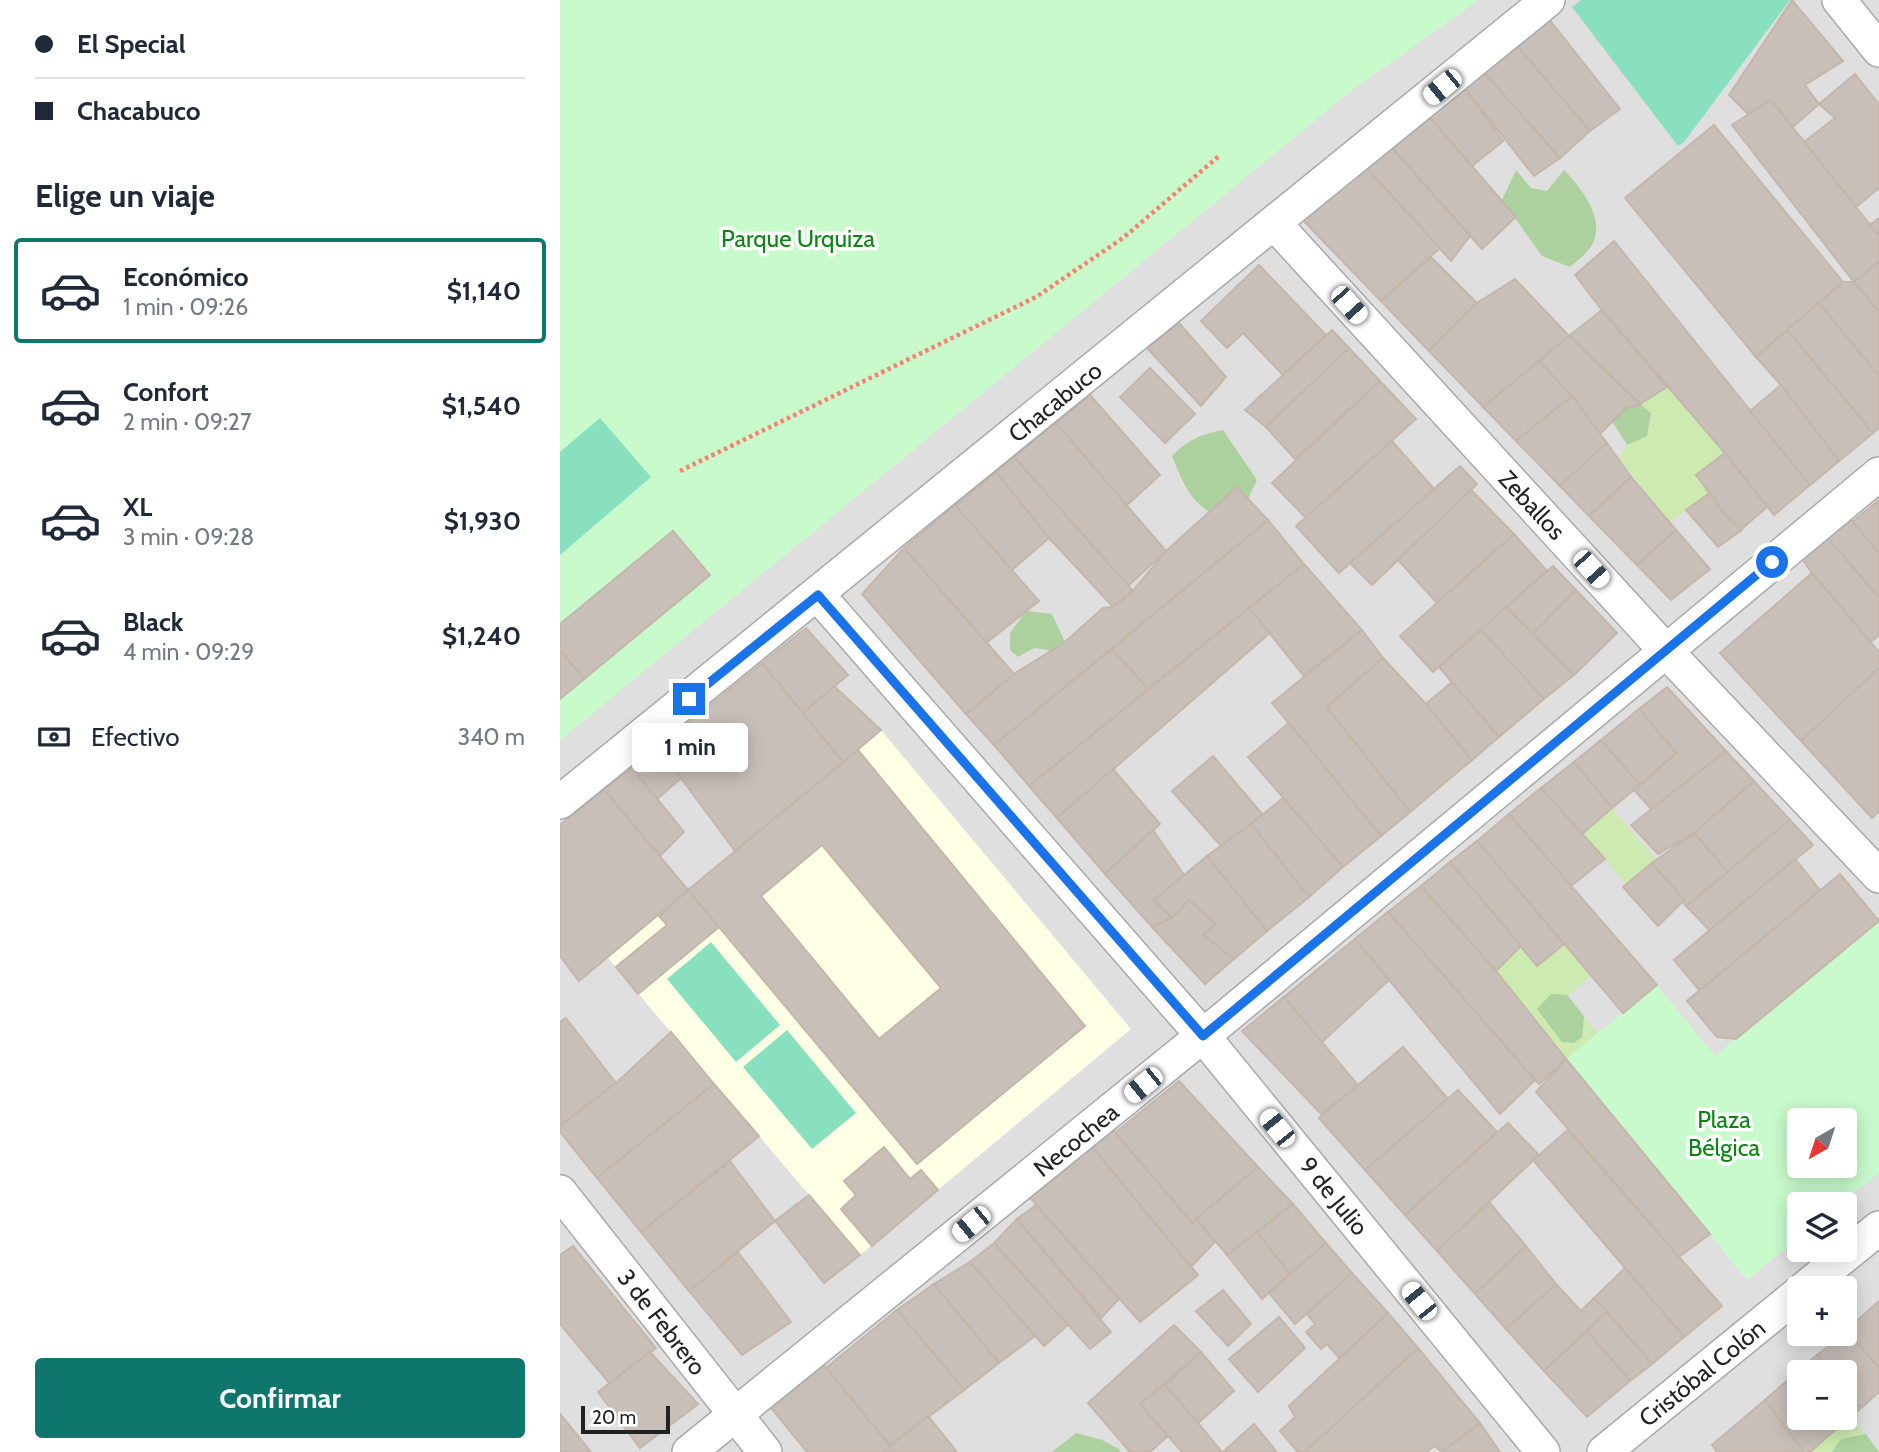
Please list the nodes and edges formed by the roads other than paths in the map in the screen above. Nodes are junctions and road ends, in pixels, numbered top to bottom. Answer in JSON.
{"nodes":[{"id":1,"x":1548,"y":0,"type":"edge"},
{"id":2,"x":1839,"y":0,"type":"edge"},
{"id":3,"x":1879,"y":50,"type":"edge"},
{"id":4,"x":1274,"y":223,"type":"junction"},
{"id":5,"x":1879,"y":474,"type":"edge"},
{"id":6,"x":818,"y":595,"type":"junction"},
{"id":7,"x":1666,"y":651,"type":"junction"},
{"id":8,"x":560,"y":802,"type":"edge"},
{"id":9,"x":1879,"y":876,"type":"edge"},
{"id":10,"x":1203,"y":1036,"type":"junction"},
{"id":11,"x":560,"y":1192,"type":"edge"},
{"id":12,"x":1879,"y":1228,"type":"edge"},
{"id":13,"x":1820,"y":1276,"type":"edge"},
{"id":14,"x":1787,"y":1303,"type":"edge"},
{"id":15,"x":735,"y":1415,"type":"junction"},
{"id":16,"x":689,"y":1452,"type":"edge"},
{"id":17,"x":765,"y":1452,"type":"edge"},
{"id":18,"x":1543,"y":1452,"type":"edge"},
{"id":19,"x":1604,"y":1452,"type":"edge"}],
"edges":[{"from":1,"to":4,"type":"street","name":"Chacabuco"},
{"from":2,"to":3,"type":"street"},
{"from":4,"to":6,"type":"street","name":"Chacabuco"},
{"from":4,"to":7,"type":"street","name":"Zeballos"},
{"from":5,"to":7,"type":"street","name":"Necochea"},
{"from":6,"to":8,"type":"street","name":"Chacabuco"},
{"from":6,"to":10,"type":"street","name":"9 de Julio"},
{"from":7,"to":9,"type":"street","name":"Zeballos"},
{"from":7,"to":10,"type":"street","name":"Necochea"},
{"from":10,"to":15,"type":"street","name":"Necochea"},
{"from":10,"to":18,"type":"street","name":"9 de Julio"},
{"from":11,"to":15,"type":"street","name":"3 de Febrero"},
{"from":12,"to":13,"type":"street"},
{"from":14,"to":19,"type":"street","name":"Cristóbal Colón"},
{"from":15,"to":16,"type":"street","name":"Necochea"},
{"from":15,"to":17,"type":"street","name":"3 de Febrero"}]}
